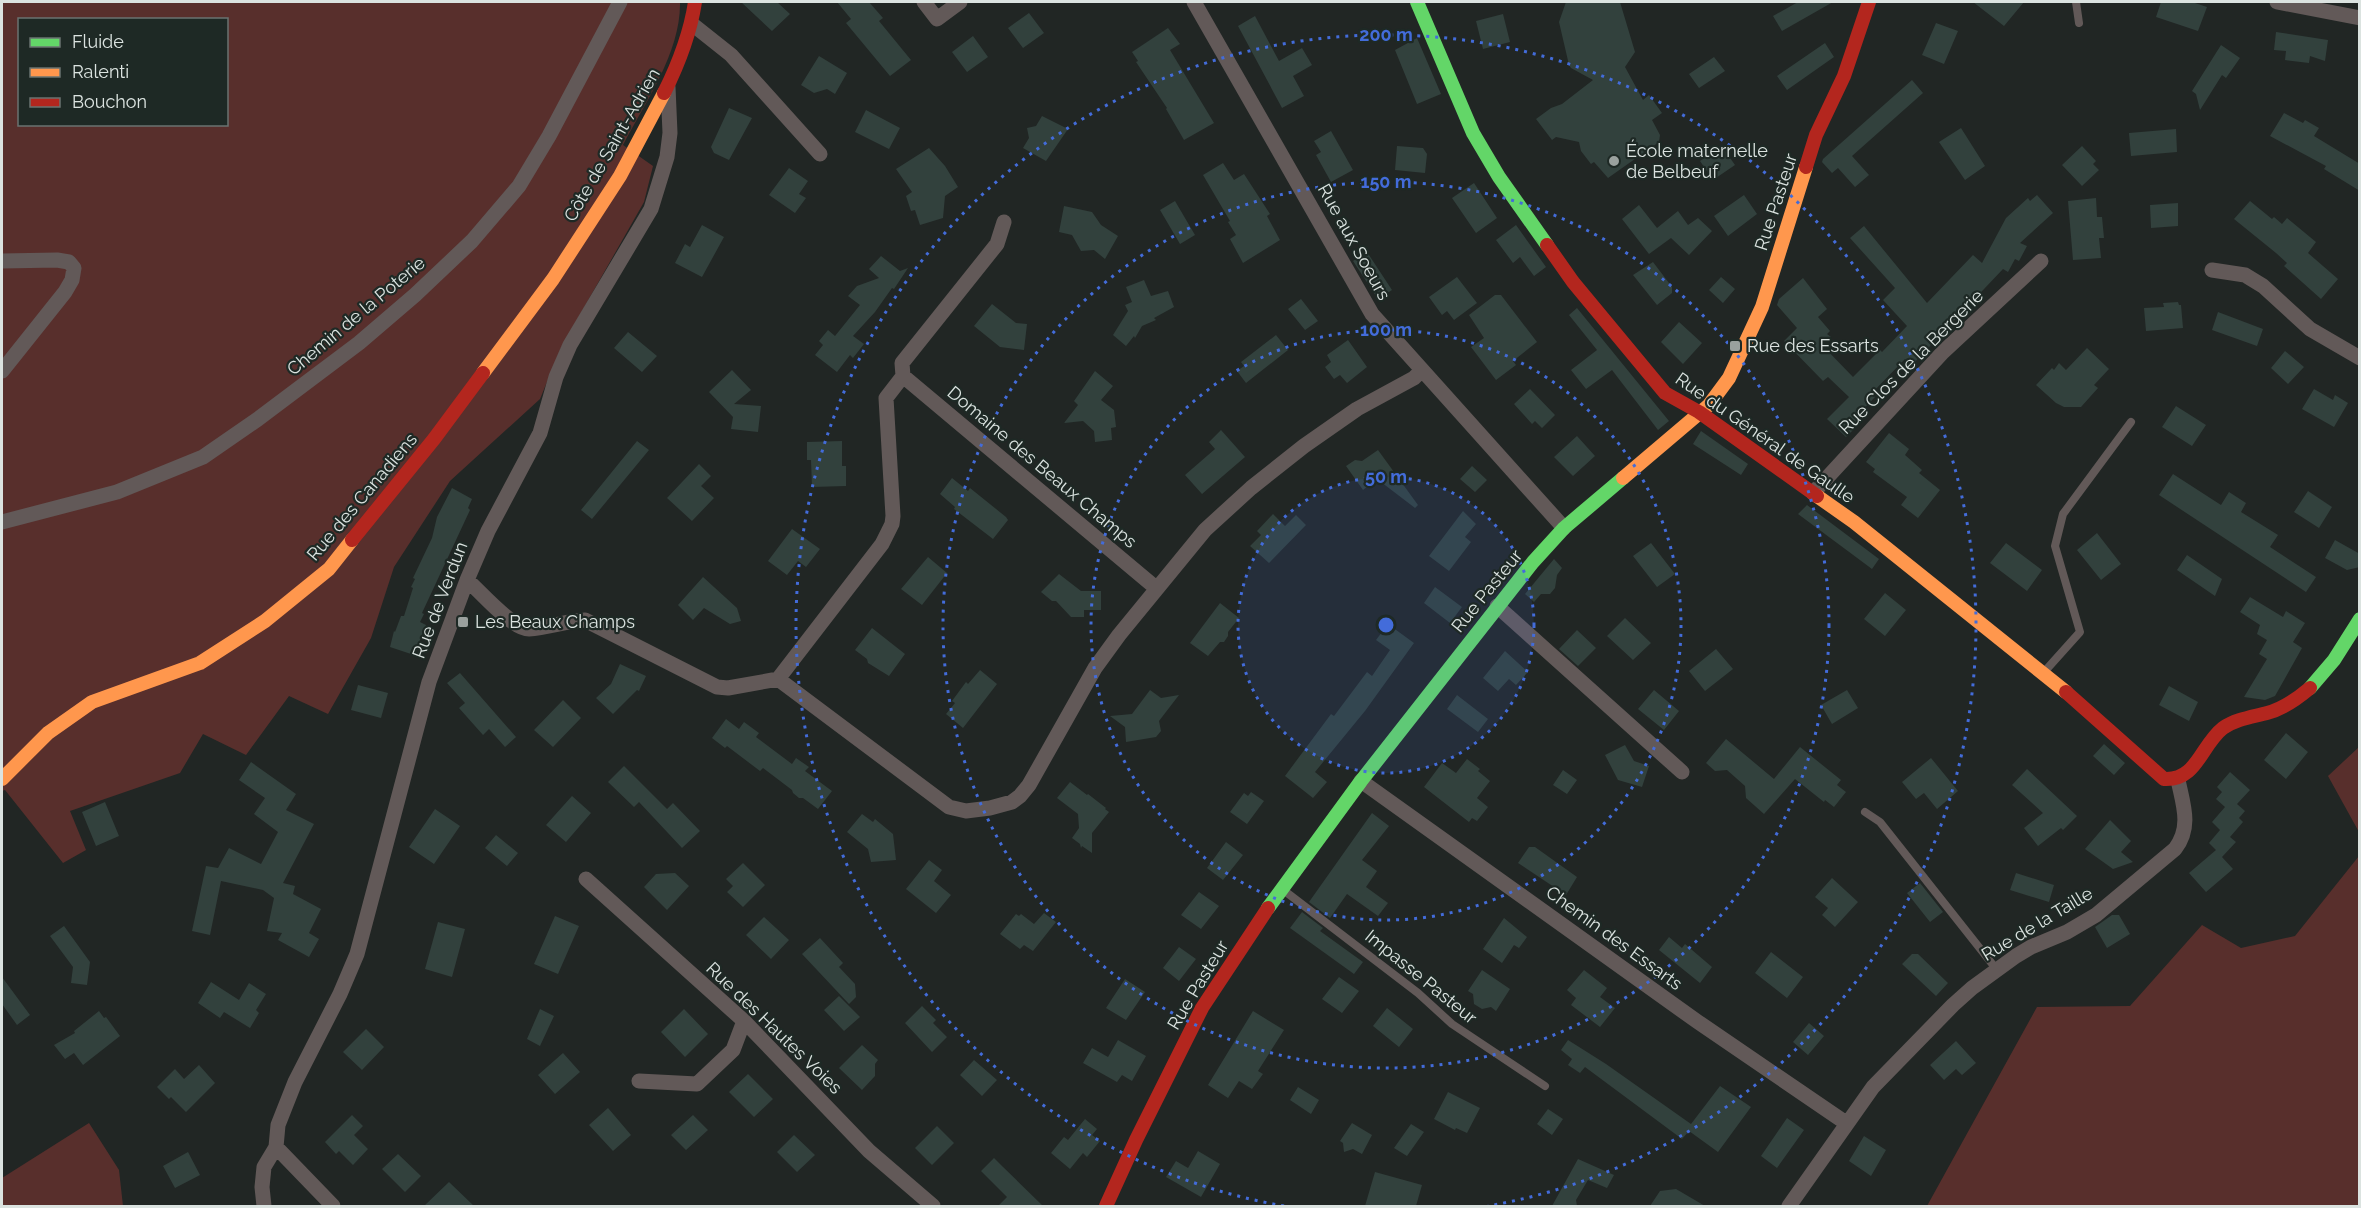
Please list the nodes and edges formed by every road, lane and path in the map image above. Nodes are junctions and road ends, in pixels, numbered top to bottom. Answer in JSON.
{"nodes":[{"id":1,"x":620,"y":2,"type":"edge"},
{"id":2,"x":695,"y":2,"type":"edge"},
{"id":3,"x":924,"y":2,"type":"edge"},
{"id":4,"x":960,"y":2,"type":"edge"},
{"id":5,"x":1194,"y":2,"type":"edge"},
{"id":6,"x":1417,"y":2,"type":"edge"},
{"id":7,"x":1869,"y":2,"type":"edge"},
{"id":8,"x":2076,"y":2,"type":"edge"},
{"id":9,"x":2277,"y":2,"type":"edge"},
{"id":10,"x":2360,"y":18,"type":"edge"},
{"id":11,"x":2079,"y":23,"type":"dead end"},
{"id":12,"x":692,"y":24,"type":"junction"},
{"id":13,"x":668,"y":84,"type":"junction"},
{"id":14,"x":820,"y":154,"type":"dead end"},
{"id":15,"x":1004,"y":222,"type":"dead end"},
{"id":16,"x":2,"y":261,"type":"edge"},
{"id":17,"x":2041,"y":261,"type":"dead end"},
{"id":18,"x":2212,"y":270,"type":"dead end"},
{"id":19,"x":553,"y":279,"type":"joint"},
{"id":20,"x":2360,"y":358,"type":"edge"},
{"id":21,"x":1422,"y":370,"type":"junction"},
{"id":22,"x":2,"y":371,"type":"edge"},
{"id":23,"x":903,"y":376,"type":"junction"},
{"id":24,"x":1699,"y":412,"type":"junction"},
{"id":25,"x":2131,"y":422,"type":"dead end"},
{"id":26,"x":1813,"y":493,"type":"junction"},
{"id":27,"x":2,"y":522,"type":"edge"},
{"id":28,"x":1564,"y":528,"type":"junction"},
{"id":29,"x":467,"y":580,"type":"junction"},
{"id":30,"x":1156,"y":588,"type":"junction"},
{"id":31,"x":1497,"y":606,"type":"junction"},
{"id":32,"x":2360,"y":619,"type":"edge"},
{"id":33,"x":2044,"y":673,"type":"junction"},
{"id":34,"x":778,"y":679,"type":"junction"},
{"id":35,"x":1682,"y":772,"type":"dead end"},
{"id":36,"x":2,"y":779,"type":"edge"},
{"id":37,"x":2178,"y":780,"type":"junction"},
{"id":38,"x":1361,"y":781,"type":"junction"},
{"id":39,"x":1865,"y":812,"type":"dead end"},
{"id":40,"x":586,"y":879,"type":"dead end"},
{"id":41,"x":1281,"y":888,"type":"junction"},
{"id":42,"x":1997,"y":970,"type":"junction"},
{"id":43,"x":744,"y":1021,"type":"junction"},
{"id":44,"x":639,"y":1081,"type":"dead end"},
{"id":45,"x":1545,"y":1086,"type":"dead end"},
{"id":46,"x":1846,"y":1123,"type":"junction"},
{"id":47,"x":276,"y":1147,"type":"junction"},
{"id":48,"x":264,"y":1206,"type":"edge"},
{"id":49,"x":333,"y":1206,"type":"edge"},
{"id":50,"x":933,"y":1206,"type":"edge"},
{"id":51,"x":1106,"y":1206,"type":"edge"},
{"id":52,"x":1788,"y":1206,"type":"edge"}],
"edges":[{"from":1,"to":27,"type":"street","name":"Chemin de la Poterie"},
{"from":2,"to":12,"type":"street"},
{"from":3,"to":4,"type":"street"},
{"from":5,"to":21,"type":"street","name":"Rue aux Soeurs"},
{"from":6,"to":24,"type":"street","name":"Rue du Général de Gaulle"},
{"from":7,"to":24,"type":"street","name":"Rue Pasteur"},
{"from":8,"to":11,"type":"lane"},
{"from":9,"to":10,"type":"street"},
{"from":12,"to":13,"type":"street","name":"Côte de Saint-Adrien"},
{"from":12,"to":14,"type":"street"},
{"from":13,"to":19,"type":"street","name":"Côte de Saint-Adrien"},
{"from":13,"to":29,"type":"street","name":"Rue de Verdun"},
{"from":15,"to":23,"type":"street"},
{"from":16,"to":22,"type":"street"},
{"from":17,"to":26,"type":"street","name":"Rue Clos de la Bergerie"},
{"from":18,"to":20,"type":"street"},
{"from":19,"to":36,"type":"street","name":"Rue des Canadiens"},
{"from":21,"to":28,"type":"street","name":"Rue aux Soeurs"},
{"from":21,"to":30,"type":"street"},
{"from":23,"to":30,"type":"street","name":"Domaine des Beaux Champs"},
{"from":23,"to":34,"type":"street"},
{"from":24,"to":26,"type":"street","name":"Rue du Général de Gaulle"},
{"from":24,"to":28,"type":"street","name":"Rue Pasteur"},
{"from":25,"to":33,"type":"lane"},
{"from":26,"to":33,"type":"street","name":"Rue du Général de Gaulle"},
{"from":28,"to":31,"type":"street","name":"Rue Pasteur"},
{"from":29,"to":34,"type":"street"},
{"from":29,"to":47,"type":"street","name":"Rue de Verdun"},
{"from":30,"to":34,"type":"street"},
{"from":31,"to":35,"type":"street"},
{"from":31,"to":38,"type":"street","name":"Rue Pasteur"},
{"from":32,"to":37,"type":"street"},
{"from":33,"to":37,"type":"street","name":"Rue du Général de Gaulle"},
{"from":37,"to":42,"type":"street","name":"Rue de la Taille"},
{"from":38,"to":41,"type":"street","name":"Rue Pasteur"},
{"from":38,"to":46,"type":"street","name":"Chemin des Essarts"},
{"from":39,"to":42,"type":"lane"},
{"from":40,"to":43,"type":"street","name":"Rue des Hautes Voies"},
{"from":41,"to":45,"type":"lane","name":"Impasse Pasteur"},
{"from":41,"to":51,"type":"street","name":"Rue Pasteur"},
{"from":42,"to":46,"type":"street","name":"Rue de la Taille"},
{"from":43,"to":44,"type":"street"},
{"from":43,"to":50,"type":"street","name":"Rue des Hautes Voies"},
{"from":46,"to":52,"type":"street","name":"Rue de la Taille"},
{"from":47,"to":48,"type":"street","name":"Rue de Verdun"},
{"from":47,"to":49,"type":"street"}]}
